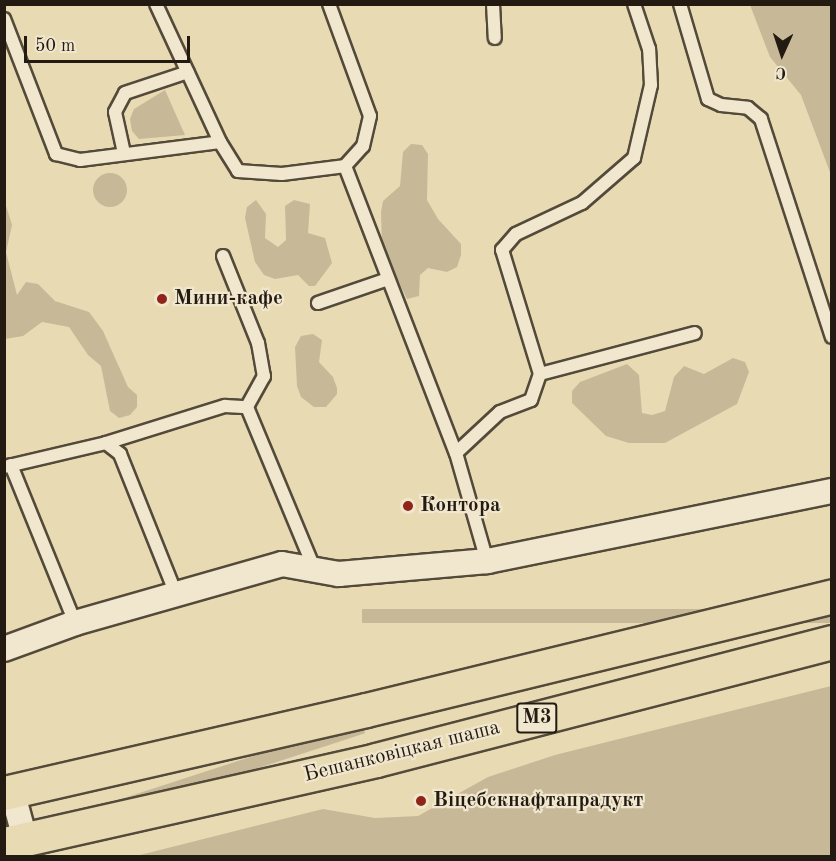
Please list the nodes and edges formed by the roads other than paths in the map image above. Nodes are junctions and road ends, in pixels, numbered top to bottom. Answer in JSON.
{"nodes":[{"id":1,"x":156,"y":4,"type":"edge"},
{"id":2,"x":329,"y":4,"type":"edge"},
{"id":3,"x":493,"y":4,"type":"edge"},
{"id":4,"x":634,"y":4,"type":"edge"},
{"id":5,"x":680,"y":4,"type":"edge"},
{"id":6,"x":4,"y":19,"type":"edge"},
{"id":7,"x":495,"y":38,"type":"dead end"},
{"id":8,"x":188,"y":72,"type":"junction"},
{"id":9,"x":220,"y":142,"type":"junction"},
{"id":10,"x":124,"y":153,"type":"junction"},
{"id":11,"x":345,"y":166,"type":"junction"},
{"id":12,"x":223,"y":256,"type":"dead end"},
{"id":13,"x":388,"y":279,"type":"junction"},
{"id":14,"x":318,"y":303,"type":"dead end"},
{"id":15,"x":695,"y":333,"type":"dead end"},
{"id":16,"x":831,"y":337,"type":"edge"},
{"id":17,"x":540,"y":374,"type":"junction"},
{"id":18,"x":247,"y":407,"type":"junction"},
{"id":19,"x":106,"y":443,"type":"junction"},
{"id":20,"x":456,"y":453,"type":"junction"},
{"id":21,"x":8,"y":466,"type":"edge"},
{"id":22,"x":831,"y":491,"type":"edge"},
{"id":23,"x":488,"y":561,"type":"junction"},
{"id":24,"x":314,"y":568,"type":"junction"},
{"id":25,"x":177,"y":594,"type":"junction"},
{"id":26,"x":831,"y":596,"type":"edge"},
{"id":27,"x":75,"y":623,"type":"junction"},
{"id":28,"x":831,"y":642,"type":"edge"},
{"id":29,"x":4,"y":649,"type":"edge"},
{"id":30,"x":8,"y":792,"type":"edge"},
{"id":31,"x":21,"y":846,"type":"edge"}],
"edges":[{"from":1,"to":8,"type":"lane"},
{"from":2,"to":11,"type":"lane"},
{"from":3,"to":7,"type":"lane"},
{"from":4,"to":17,"type":"lane"},
{"from":5,"to":16,"type":"lane"},
{"from":6,"to":10,"type":"lane"},
{"from":8,"to":9,"type":"lane"},
{"from":8,"to":10,"type":"lane"},
{"from":9,"to":10,"type":"lane"},
{"from":9,"to":11,"type":"lane"},
{"from":11,"to":13,"type":"lane"},
{"from":12,"to":18,"type":"lane"},
{"from":13,"to":14,"type":"lane"},
{"from":13,"to":20,"type":"lane"},
{"from":15,"to":17,"type":"lane"},
{"from":17,"to":20,"type":"lane"},
{"from":18,"to":19,"type":"lane"},
{"from":18,"to":24,"type":"lane"},
{"from":19,"to":21,"type":"lane"},
{"from":19,"to":25,"type":"lane"},
{"from":20,"to":23,"type":"lane"},
{"from":21,"to":27,"type":"lane"},
{"from":22,"to":23,"type":"street"},
{"from":23,"to":24,"type":"street"},
{"from":24,"to":25,"type":"street"},
{"from":25,"to":27,"type":"street"},
{"from":26,"to":30,"type":"main road","number":"М3"},
{"from":27,"to":29,"type":"street"},
{"from":28,"to":31,"type":"main road","name":"Бешанковіцкая шаша","number":"М3"},
{"from":30,"to":31,"type":"street"}]}
